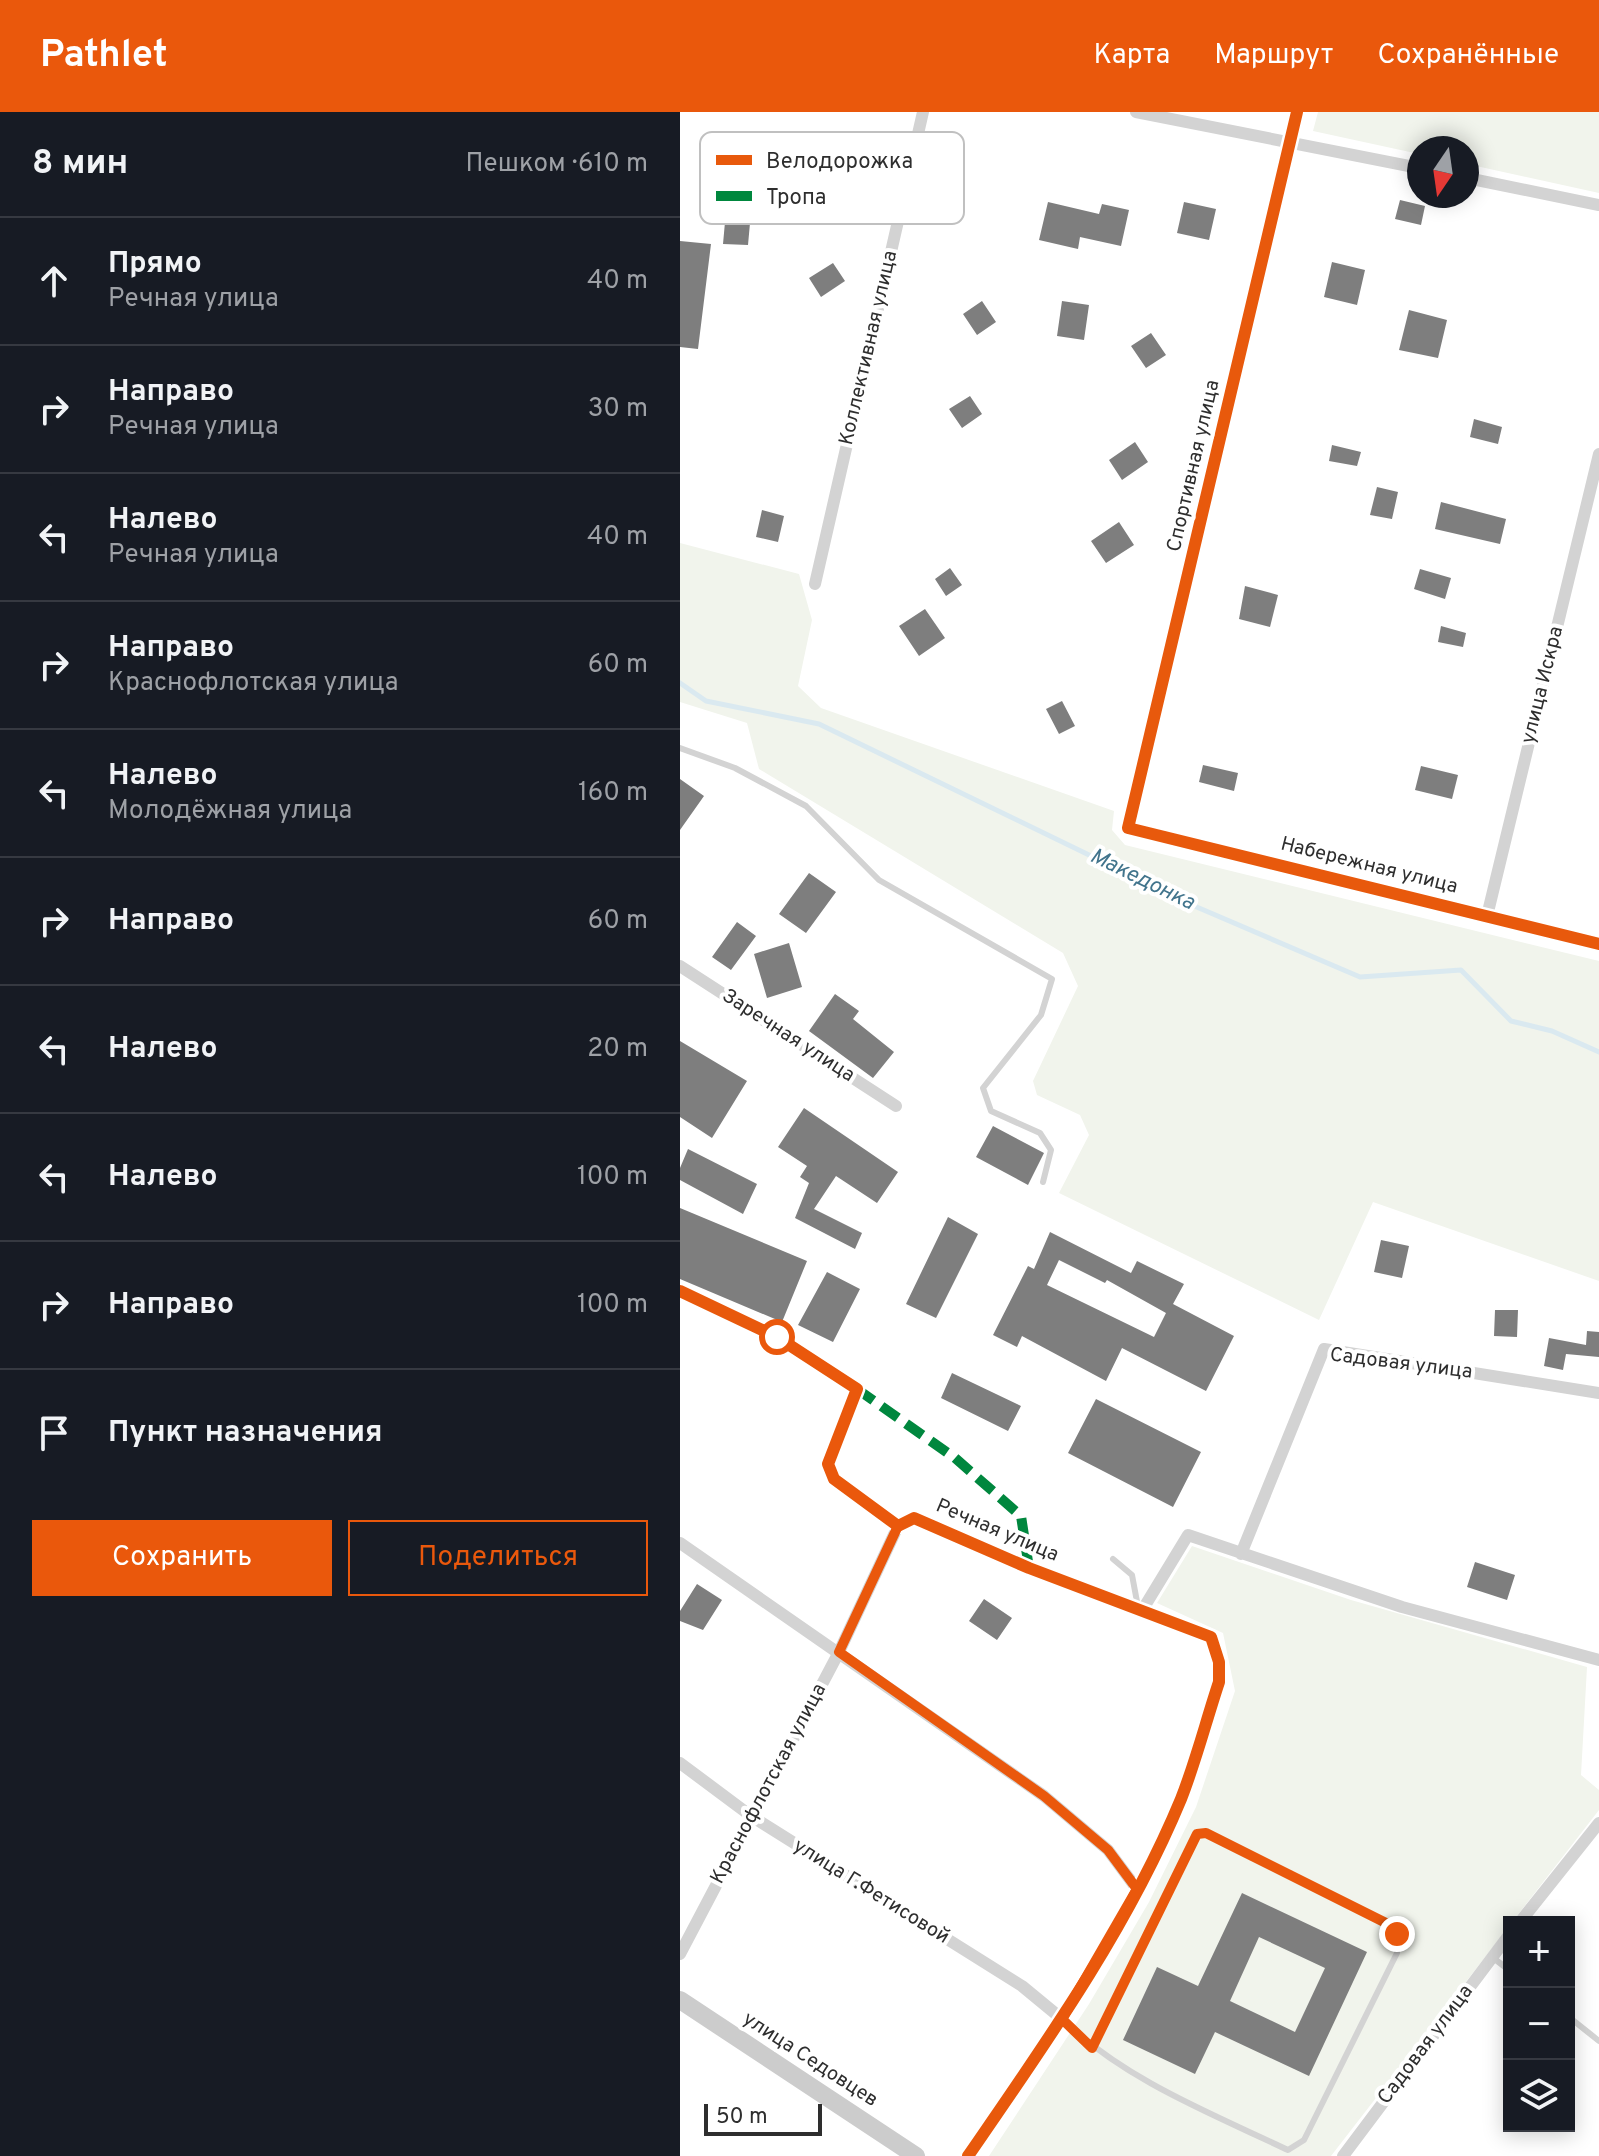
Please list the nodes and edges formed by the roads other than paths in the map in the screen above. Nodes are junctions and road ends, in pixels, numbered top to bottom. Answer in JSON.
{"nodes":[{"id":1,"x":923,"y":112,"type":"edge"},
{"id":2,"x":1136,"y":112,"type":"edge"},
{"id":3,"x":1297,"y":112,"type":"edge"},
{"id":4,"x":918,"y":132,"type":"edge"},
{"id":5,"x":1291,"y":141,"type":"junction"},
{"id":6,"x":1407,"y":165,"type":"edge"},
{"id":7,"x":1479,"y":180,"type":"edge"},
{"id":8,"x":1599,"y":205,"type":"edge"},
{"id":9,"x":897,"y":224,"type":"edge"},
{"id":10,"x":1599,"y":454,"type":"edge"},
{"id":11,"x":815,"y":584,"type":"dead end"},
{"id":12,"x":680,"y":748,"type":"edge"},
{"id":13,"x":1128,"y":828,"type":"joint"},
{"id":14,"x":1487,"y":916,"type":"junction"},
{"id":15,"x":1599,"y":944,"type":"edge"},
{"id":16,"x":680,"y":966,"type":"edge"},
{"id":17,"x":896,"y":1106,"type":"dead end"},
{"id":18,"x":1043,"y":1182,"type":"dead end"},
{"id":19,"x":680,"y":1291,"type":"edge"},
{"id":20,"x":1599,"y":1393,"type":"edge"},
{"id":21,"x":898,"y":1526,"type":"junction"},
{"id":22,"x":680,"y":1543,"type":"edge"},
{"id":23,"x":1241,"y":1554,"type":"junction"},
{"id":24,"x":1113,"y":1559,"type":"dead end"},
{"id":25,"x":1140,"y":1608,"type":"junction"},
{"id":26,"x":839,"y":1652,"type":"junction"},
{"id":27,"x":1599,"y":1660,"type":"edge"},
{"id":28,"x":680,"y":1763,"type":"edge"},
{"id":29,"x":751,"y":1816,"type":"junction"},
{"id":30,"x":1599,"y":1823,"type":"edge"},
{"id":31,"x":1137,"y":1889,"type":"junction"},
{"id":32,"x":1525,"y":1916,"type":"edge"},
{"id":33,"x":1503,"y":1943,"type":"edge"},
{"id":34,"x":680,"y":1954,"type":"edge"},
{"id":35,"x":1492,"y":1957,"type":"junction"},
{"id":36,"x":1503,"y":1965,"type":"edge"},
{"id":37,"x":680,"y":2000,"type":"edge"},
{"id":38,"x":1062,"y":2019,"type":"junction"},
{"id":39,"x":1575,"y":2022,"type":"edge"},
{"id":40,"x":1599,"y":2041,"type":"edge"},
{"id":41,"x":1092,"y":2048,"type":"junction"},
{"id":42,"x":916,"y":2156,"type":"edge"},
{"id":43,"x":968,"y":2156,"type":"edge"},
{"id":44,"x":1343,"y":2156,"type":"edge"}],
"edges":[{"from":1,"to":4,"type":"street","name":"Коллективная улица"},
{"from":2,"to":5,"type":"street"},
{"from":3,"to":5,"type":"street","name":"Спортивная улица"},
{"from":5,"to":6,"type":"street"},
{"from":5,"to":13,"type":"street","name":"Спортивная улица"},
{"from":7,"to":8,"type":"street"},
{"from":9,"to":11,"type":"street","name":"Коллективная улица"},
{"from":10,"to":14,"type":"street","name":"улица Искра"},
{"from":12,"to":18,"type":"lane"},
{"from":13,"to":14,"type":"street","name":"Набережная улица"},
{"from":14,"to":15,"type":"street","name":"Набережная улица"},
{"from":16,"to":17,"type":"street","name":"Заречная улица"},
{"from":19,"to":21,"type":"street"},
{"from":20,"to":23,"type":"street","name":"Садовая улица"},
{"from":21,"to":25,"type":"street","name":"Речная улица"},
{"from":21,"to":26,"type":"street","name":"Краснофлотская улица"},
{"from":22,"to":26,"type":"street"},
{"from":23,"to":25,"type":"street"},
{"from":23,"to":27,"type":"street"},
{"from":24,"to":25,"type":"lane"},
{"from":25,"to":31,"type":"street","name":"Речная улица"},
{"from":26,"to":29,"type":"street","name":"Краснофлотская улица"},
{"from":26,"to":31,"type":"street"},
{"from":28,"to":29,"type":"street","name":"улица Г.Фетисовой"},
{"from":29,"to":34,"type":"street","name":"Краснофлотская улица"},
{"from":29,"to":38,"type":"street","name":"улица Г.Фетисовой"},
{"from":30,"to":32,"type":"street"},
{"from":31,"to":38,"type":"street"},
{"from":33,"to":35,"type":"street","name":"Садовая улица"},
{"from":35,"to":36,"type":"lane"},
{"from":35,"to":44,"type":"street","name":"Садовая улица"},
{"from":37,"to":42,"type":"street","name":"улица Седовцев"},
{"from":38,"to":41,"type":"lane"},
{"from":38,"to":43,"type":"street"},
{"from":39,"to":40,"type":"lane"},
{"from":41,"to":41,"type":"lane"}]}
